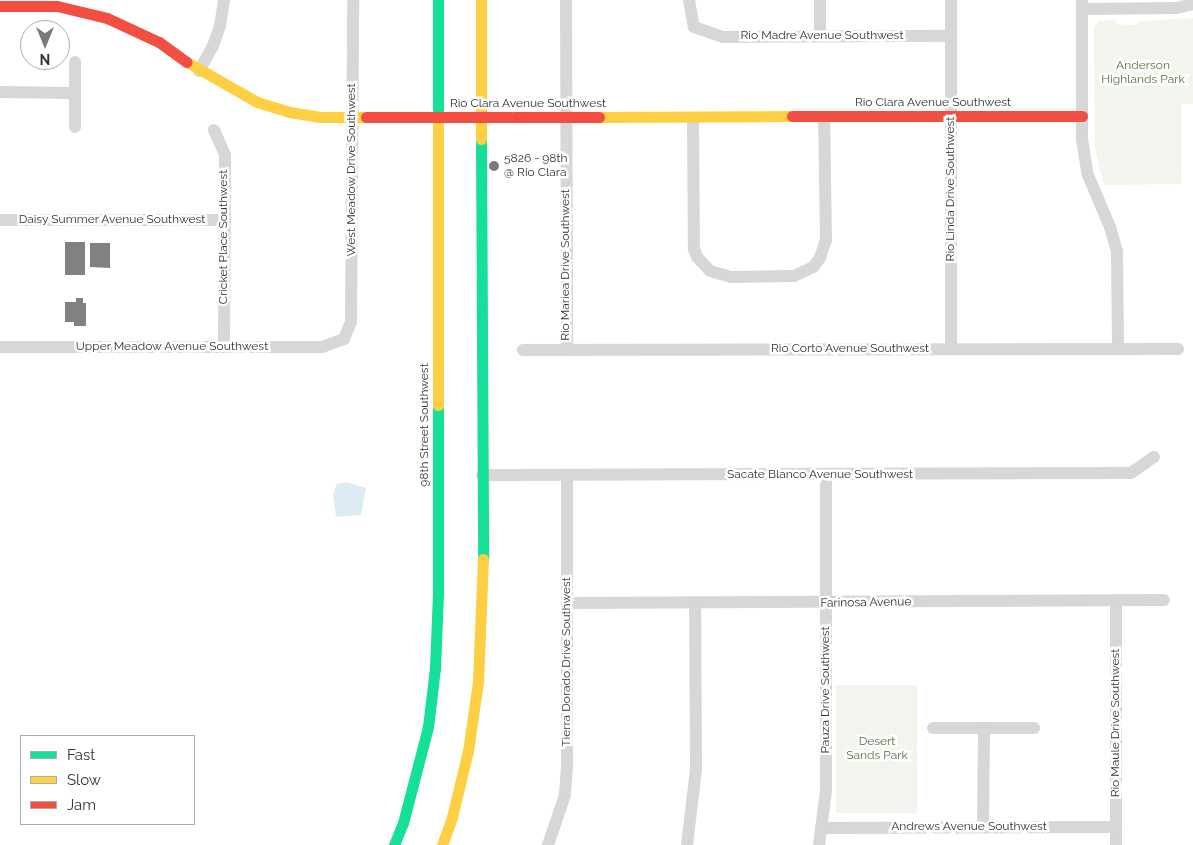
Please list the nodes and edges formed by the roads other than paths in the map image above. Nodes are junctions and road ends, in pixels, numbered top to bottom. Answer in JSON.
{"nodes":[{"id":1,"x":224,"y":0,"type":"edge"},
{"id":2,"x":353,"y":0,"type":"edge"},
{"id":3,"x":438,"y":0,"type":"edge"},
{"id":4,"x":481,"y":0,"type":"edge"},
{"id":5,"x":566,"y":0,"type":"edge"},
{"id":6,"x":689,"y":0,"type":"edge"},
{"id":7,"x":820,"y":0,"type":"edge"},
{"id":8,"x":951,"y":0,"type":"edge"},
{"id":9,"x":1082,"y":4,"type":"edge"},
{"id":10,"x":1193,"y":4,"type":"edge"},
{"id":11,"x":0,"y":6,"type":"edge"},
{"id":12,"x":84,"y":6,"type":"edge"},
{"id":13,"x":951,"y":36,"type":"junction"},
{"id":14,"x":820,"y":37,"type":"junction"},
{"id":15,"x":75,"y":62,"type":"dead end"},
{"id":16,"x":199,"y":71,"type":"junction"},
{"id":17,"x":0,"y":92,"type":"edge"},
{"id":18,"x":75,"y":93,"type":"junction"},
{"id":19,"x":1082,"y":116,"type":"junction"},
{"id":20,"x":824,"y":117,"type":"junction"},
{"id":21,"x":951,"y":117,"type":"junction"},
{"id":22,"x":353,"y":118,"type":"junction"},
{"id":23,"x":437,"y":118,"type":"junction"},
{"id":24,"x":482,"y":118,"type":"junction"},
{"id":25,"x":565,"y":118,"type":"junction"},
{"id":26,"x":694,"y":118,"type":"junction"},
{"id":27,"x":75,"y":127,"type":"dead end"},
{"id":28,"x":214,"y":130,"type":"dead end"},
{"id":29,"x":0,"y":220,"type":"edge"},
{"id":30,"x":224,"y":220,"type":"junction"},
{"id":31,"x":344,"y":339,"type":"joint"},
{"id":32,"x":224,"y":346,"type":"junction"},
{"id":33,"x":0,"y":347,"type":"edge"},
{"id":34,"x":1178,"y":348,"type":"dead end"},
{"id":35,"x":951,"y":349,"type":"junction"},
{"id":36,"x":1118,"y":349,"type":"junction"},
{"id":37,"x":523,"y":350,"type":"dead end"},
{"id":38,"x":567,"y":350,"type":"junction"},
{"id":39,"x":1154,"y":457,"type":"dead end"},
{"id":40,"x":482,"y":475,"type":"junction"},
{"id":41,"x":567,"y":475,"type":"junction"},
{"id":42,"x":826,"y":475,"type":"junction"},
{"id":43,"x":1116,"y":600,"type":"junction"},
{"id":44,"x":1164,"y":600,"type":"dead end"},
{"id":45,"x":567,"y":603,"type":"junction"},
{"id":46,"x":695,"y":603,"type":"junction"},
{"id":47,"x":826,"y":603,"type":"junction"},
{"id":48,"x":934,"y":728,"type":"dead end"},
{"id":49,"x":984,"y":728,"type":"junction"},
{"id":50,"x":1034,"y":728,"type":"dead end"},
{"id":51,"x":983,"y":827,"type":"junction"},
{"id":52,"x":1116,"y":827,"type":"junction"},
{"id":53,"x":821,"y":828,"type":"junction"},
{"id":54,"x":394,"y":845,"type":"edge"},
{"id":55,"x":442,"y":845,"type":"edge"},
{"id":56,"x":548,"y":845,"type":"edge"},
{"id":57,"x":687,"y":845,"type":"edge"},
{"id":58,"x":819,"y":845,"type":"edge"},
{"id":59,"x":1116,"y":845,"type":"edge"}],
"edges":[{"from":1,"to":16,"type":"street"},
{"from":2,"to":22,"type":"street","name":"West Meadow Drive Southwest"},
{"from":3,"to":23,"type":"main road","name":"98th Street Southwest"},
{"from":4,"to":24,"type":"main road"},
{"from":5,"to":25,"type":"street","name":"Rio Mariea Drive Southwest"},
{"from":6,"to":14,"type":"street","name":"Rio Madre Avenue Southwest"},
{"from":7,"to":14,"type":"street"},
{"from":8,"to":13,"type":"street","name":"Rio Linda Drive Southwest"},
{"from":9,"to":10,"type":"street"},
{"from":9,"to":19,"type":"street"},
{"from":11,"to":12,"type":"main road","name":"Rio Clara Avenue Southwest"},
{"from":12,"to":16,"type":"main road","name":"Rio Clara Avenue Southwest"},
{"from":13,"to":14,"type":"street","name":"Rio Madre Avenue Southwest"},
{"from":13,"to":21,"type":"street","name":"Rio Linda Drive Southwest"},
{"from":15,"to":18,"type":"street"},
{"from":16,"to":22,"type":"main road","name":"Rio Clara Avenue Southwest"},
{"from":17,"to":18,"type":"street"},
{"from":18,"to":27,"type":"street"},
{"from":19,"to":21,"type":"main road","name":"Rio Clara Avenue Southwest"},
{"from":19,"to":36,"type":"street"},
{"from":20,"to":21,"type":"main road","name":"Rio Clara Avenue Southwest"},
{"from":20,"to":26,"type":"main road","name":"Rio Clara Avenue Southwest"},
{"from":20,"to":26,"type":"street"},
{"from":21,"to":35,"type":"street","name":"Rio Linda Drive Southwest"},
{"from":22,"to":23,"type":"main road","name":"Rio Clara Avenue Southwest"},
{"from":22,"to":31,"type":"street","name":"West Meadow Drive Southwest"},
{"from":23,"to":24,"type":"main road","name":"Rio Clara Avenue Southwest"},
{"from":23,"to":54,"type":"main road","name":"98th Street Southwest"},
{"from":24,"to":25,"type":"main road","name":"Rio Clara Avenue Southwest"},
{"from":24,"to":40,"type":"main road"},
{"from":25,"to":26,"type":"main road","name":"Rio Clara Avenue Southwest"},
{"from":25,"to":38,"type":"street","name":"Rio Mariea Drive Southwest"},
{"from":28,"to":30,"type":"street","name":"Cricket Place Southwest"},
{"from":29,"to":30,"type":"street","name":"Daisy Summer Avenue Southwest"},
{"from":30,"to":32,"type":"street","name":"Cricket Place Southwest"},
{"from":31,"to":32,"type":"street","name":"Upper Meadow Avenue Southwest"},
{"from":32,"to":33,"type":"street","name":"Upper Meadow Avenue Southwest"},
{"from":34,"to":36,"type":"street","name":"Rio Corto Avenue Southwest"},
{"from":35,"to":36,"type":"street","name":"Rio Corto Avenue Southwest"},
{"from":35,"to":38,"type":"street","name":"Rio Corto Avenue Southwest"},
{"from":37,"to":38,"type":"street","name":"Rio Corto Avenue Southwest"},
{"from":39,"to":42,"type":"street","name":"Sacate Blanco Avenue Southwest"},
{"from":40,"to":41,"type":"street","name":"Sacate Blanco Avenue Southwest"},
{"from":40,"to":55,"type":"main road"},
{"from":41,"to":42,"type":"street","name":"Sacate Blanco Avenue Southwest"},
{"from":41,"to":45,"type":"street","name":"Tierra Dorado Drive Southwest"},
{"from":42,"to":47,"type":"street","name":"Pauza Drive Southwest"},
{"from":43,"to":44,"type":"street","name":"Farinosa Avenue"},
{"from":43,"to":47,"type":"street","name":"Farinosa Avenue"},
{"from":43,"to":52,"type":"street","name":"Rio Maule Drive Southwest"},
{"from":45,"to":46,"type":"street","name":"Farinosa Avenue"},
{"from":45,"to":56,"type":"street","name":"Tierra Dorado Drive Southwest"},
{"from":46,"to":47,"type":"street","name":"Farinosa Avenue"},
{"from":46,"to":57,"type":"street"},
{"from":47,"to":53,"type":"street","name":"Pauza Drive Southwest"},
{"from":48,"to":49,"type":"street"},
{"from":49,"to":50,"type":"street"},
{"from":49,"to":51,"type":"street"},
{"from":51,"to":52,"type":"street","name":"Andrews Avenue Southwest"},
{"from":51,"to":53,"type":"street","name":"Andrews Avenue Southwest"},
{"from":52,"to":59,"type":"street","name":"Rio Maule Drive Southwest"},
{"from":53,"to":58,"type":"street","name":"Pauza Drive Southwest"}]}
